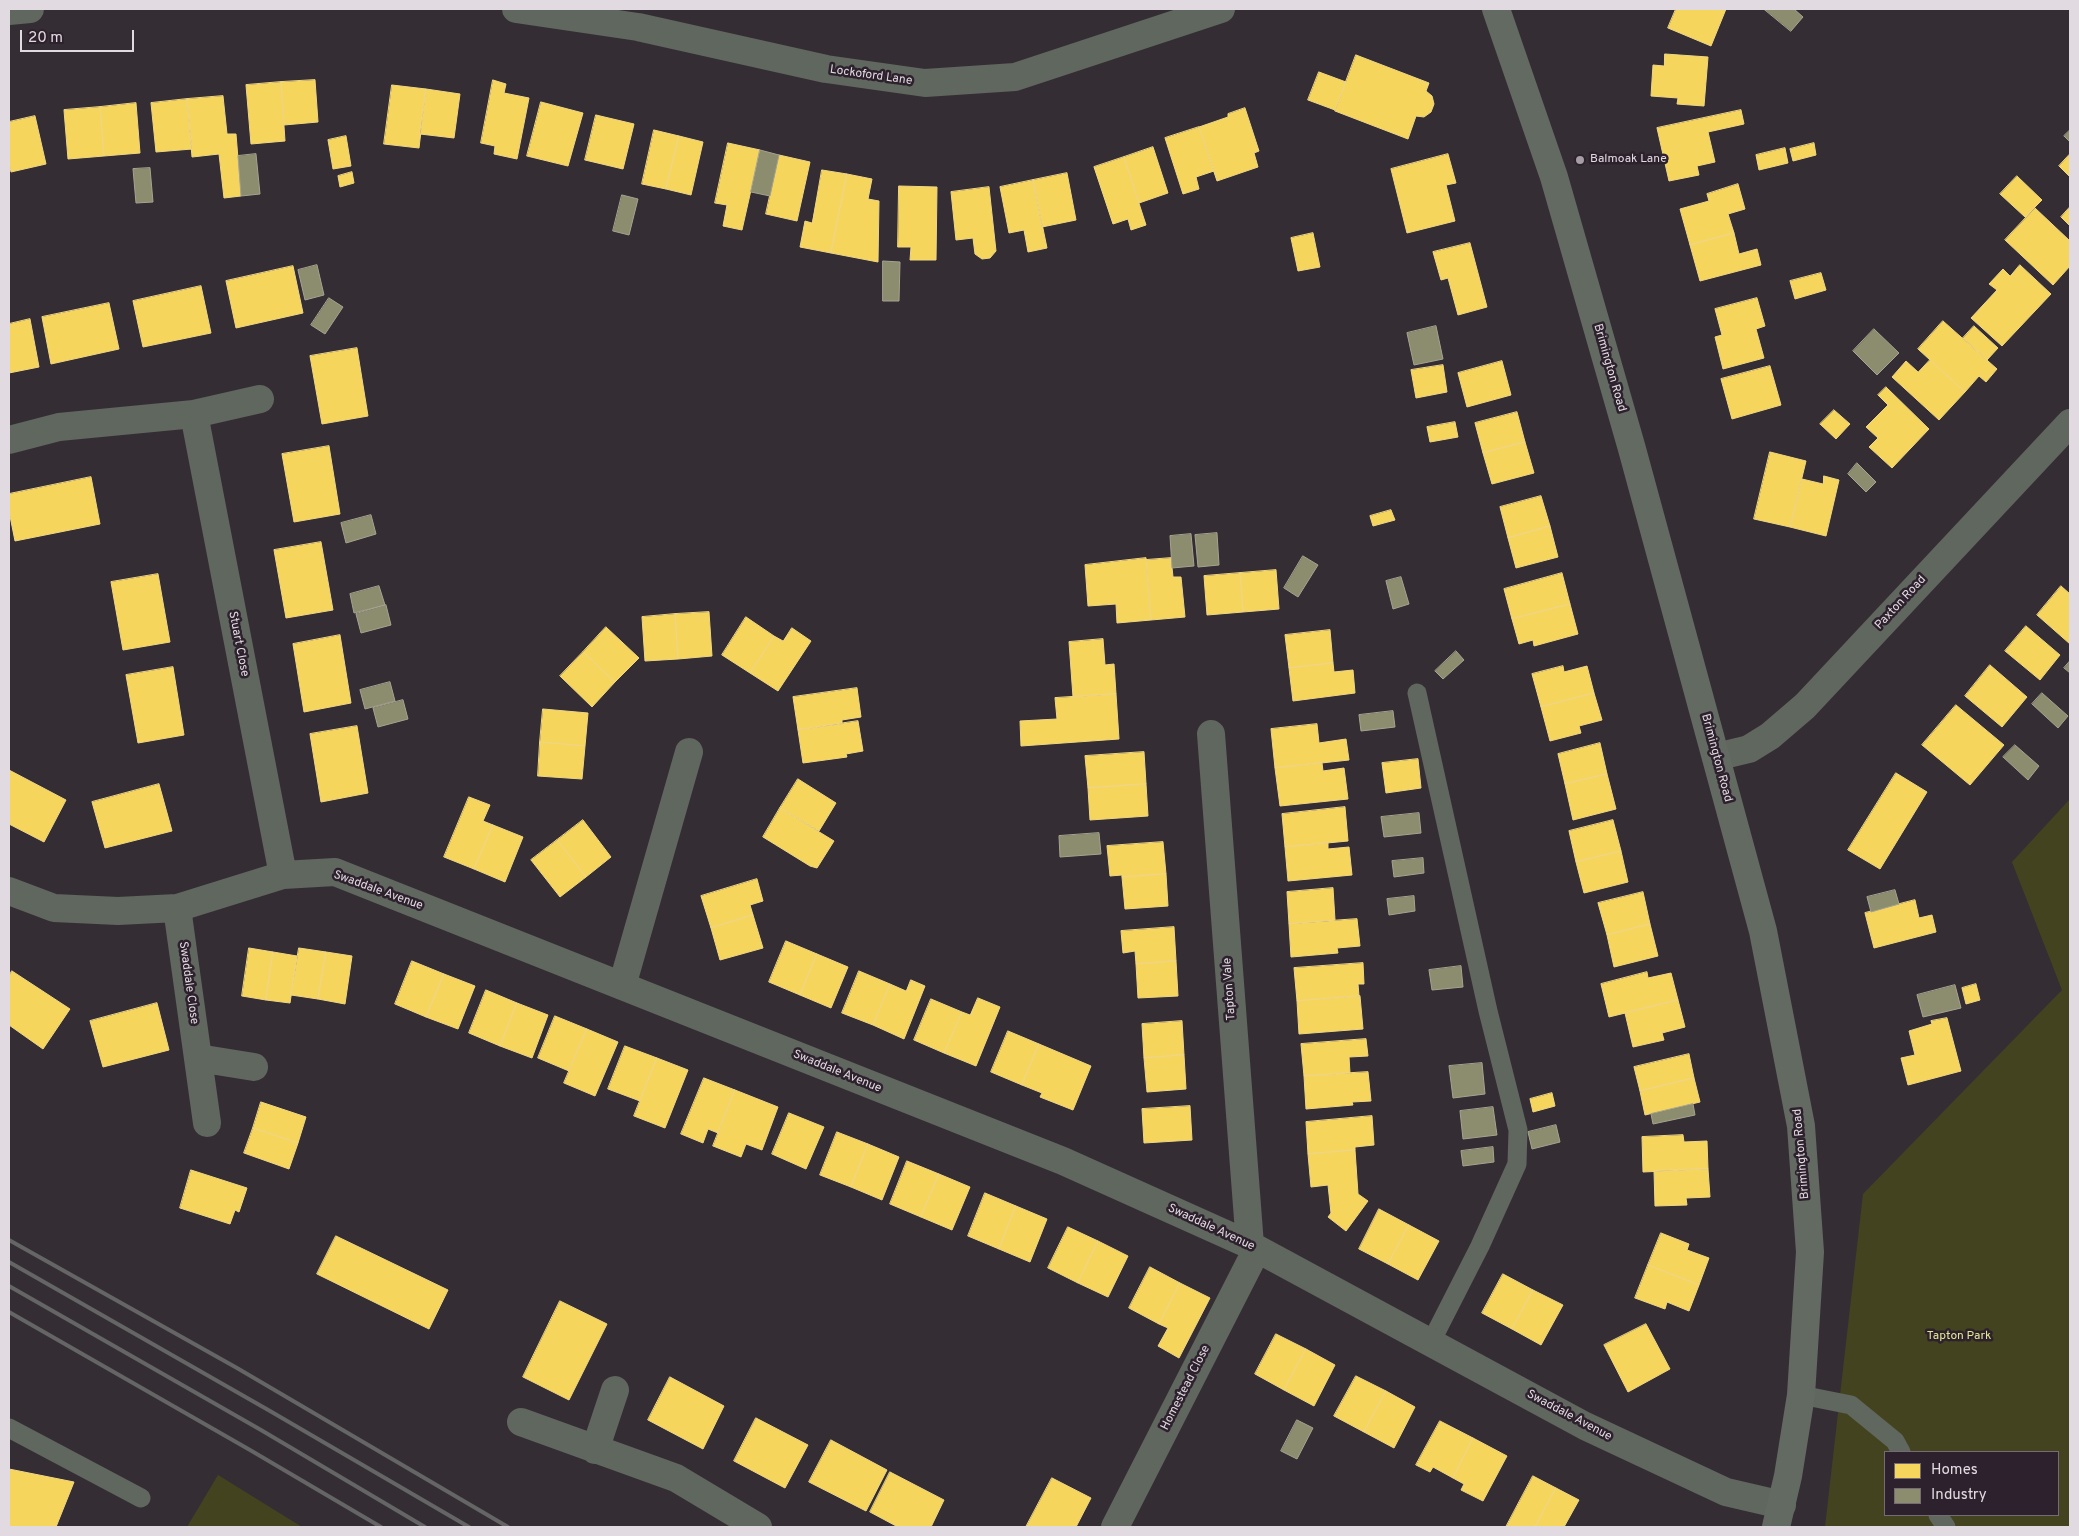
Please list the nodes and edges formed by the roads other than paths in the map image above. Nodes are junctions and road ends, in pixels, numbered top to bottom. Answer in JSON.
{"nodes":[{"id":1,"x":30,"y":9,"type":"edge"},
{"id":2,"x":516,"y":9,"type":"edge"},
{"id":3,"x":1221,"y":9,"type":"edge"},
{"id":4,"x":1496,"y":9,"type":"edge"},
{"id":5,"x":9,"y":11,"type":"edge"},
{"id":6,"x":260,"y":399,"type":"dead end"},
{"id":7,"x":194,"y":414,"type":"junction"},
{"id":8,"x":2070,"y":423,"type":"edge"},
{"id":9,"x":9,"y":440,"type":"edge"},
{"id":10,"x":1417,"y":694,"type":"dead end"},
{"id":11,"x":1211,"y":734,"type":"dead end"},
{"id":12,"x":689,"y":752,"type":"dead end"},
{"id":13,"x":1716,"y":757,"type":"junction"},
{"id":14,"x":283,"y":875,"type":"junction"},
{"id":15,"x":9,"y":891,"type":"edge"},
{"id":16,"x":177,"y":908,"type":"junction"},
{"id":17,"x":622,"y":986,"type":"junction"},
{"id":18,"x":198,"y":1058,"type":"junction"},
{"id":19,"x":254,"y":1067,"type":"dead end"},
{"id":20,"x":208,"y":1123,"type":"dead end"},
{"id":21,"x":1254,"y":1247,"type":"junction"},
{"id":22,"x":1431,"y":1342,"type":"junction"},
{"id":23,"x":615,"y":1390,"type":"dead end"},
{"id":24,"x":1801,"y":1395,"type":"junction"},
{"id":25,"x":521,"y":1422,"type":"dead end"},
{"id":26,"x":9,"y":1428,"type":"edge"},
{"id":27,"x":596,"y":1450,"type":"junction"},
{"id":28,"x":1900,"y":1451,"type":"edge"},
{"id":29,"x":141,"y":1498,"type":"dead end"},
{"id":30,"x":1779,"y":1516,"type":"edge"},
{"id":31,"x":1939,"y":1516,"type":"edge"},
{"id":32,"x":758,"y":1527,"type":"edge"},
{"id":33,"x":1115,"y":1527,"type":"edge"},
{"id":34,"x":1946,"y":1527,"type":"edge"}],
"edges":[{"from":1,"to":5,"type":"street"},
{"from":2,"to":3,"type":"street","name":"Lockoford Lane"},
{"from":4,"to":13,"type":"main road","name":"Brimington Road"},
{"from":6,"to":7,"type":"street"},
{"from":7,"to":9,"type":"street"},
{"from":7,"to":14,"type":"street","name":"Stuart Close"},
{"from":8,"to":13,"type":"street","name":"Paxton Road"},
{"from":10,"to":22,"type":"lane"},
{"from":11,"to":21,"type":"street","name":"Tapton Vale"},
{"from":12,"to":17,"type":"street"},
{"from":13,"to":24,"type":"main road","name":"Brimington Road"},
{"from":14,"to":16,"type":"street","name":"Swaddale Avenue"},
{"from":14,"to":17,"type":"street","name":"Swaddale Avenue"},
{"from":15,"to":16,"type":"street","name":"Swaddale Avenue"},
{"from":16,"to":18,"type":"street","name":"Swaddale Close"},
{"from":17,"to":21,"type":"street","name":"Swaddale Avenue"},
{"from":18,"to":19,"type":"street"},
{"from":18,"to":20,"type":"street","name":"Swaddale Close"},
{"from":21,"to":22,"type":"street","name":"Swaddale Avenue"},
{"from":21,"to":33,"type":"street","name":"Homestead Close"},
{"from":22,"to":30,"type":"street","name":"Swaddale Avenue"},
{"from":23,"to":27,"type":"street"},
{"from":24,"to":28,"type":"lane"},
{"from":24,"to":30,"type":"main road","name":"Brimington Road"},
{"from":25,"to":27,"type":"street"},
{"from":26,"to":29,"type":"lane"},
{"from":27,"to":32,"type":"street"},
{"from":31,"to":34,"type":"lane"}]}
